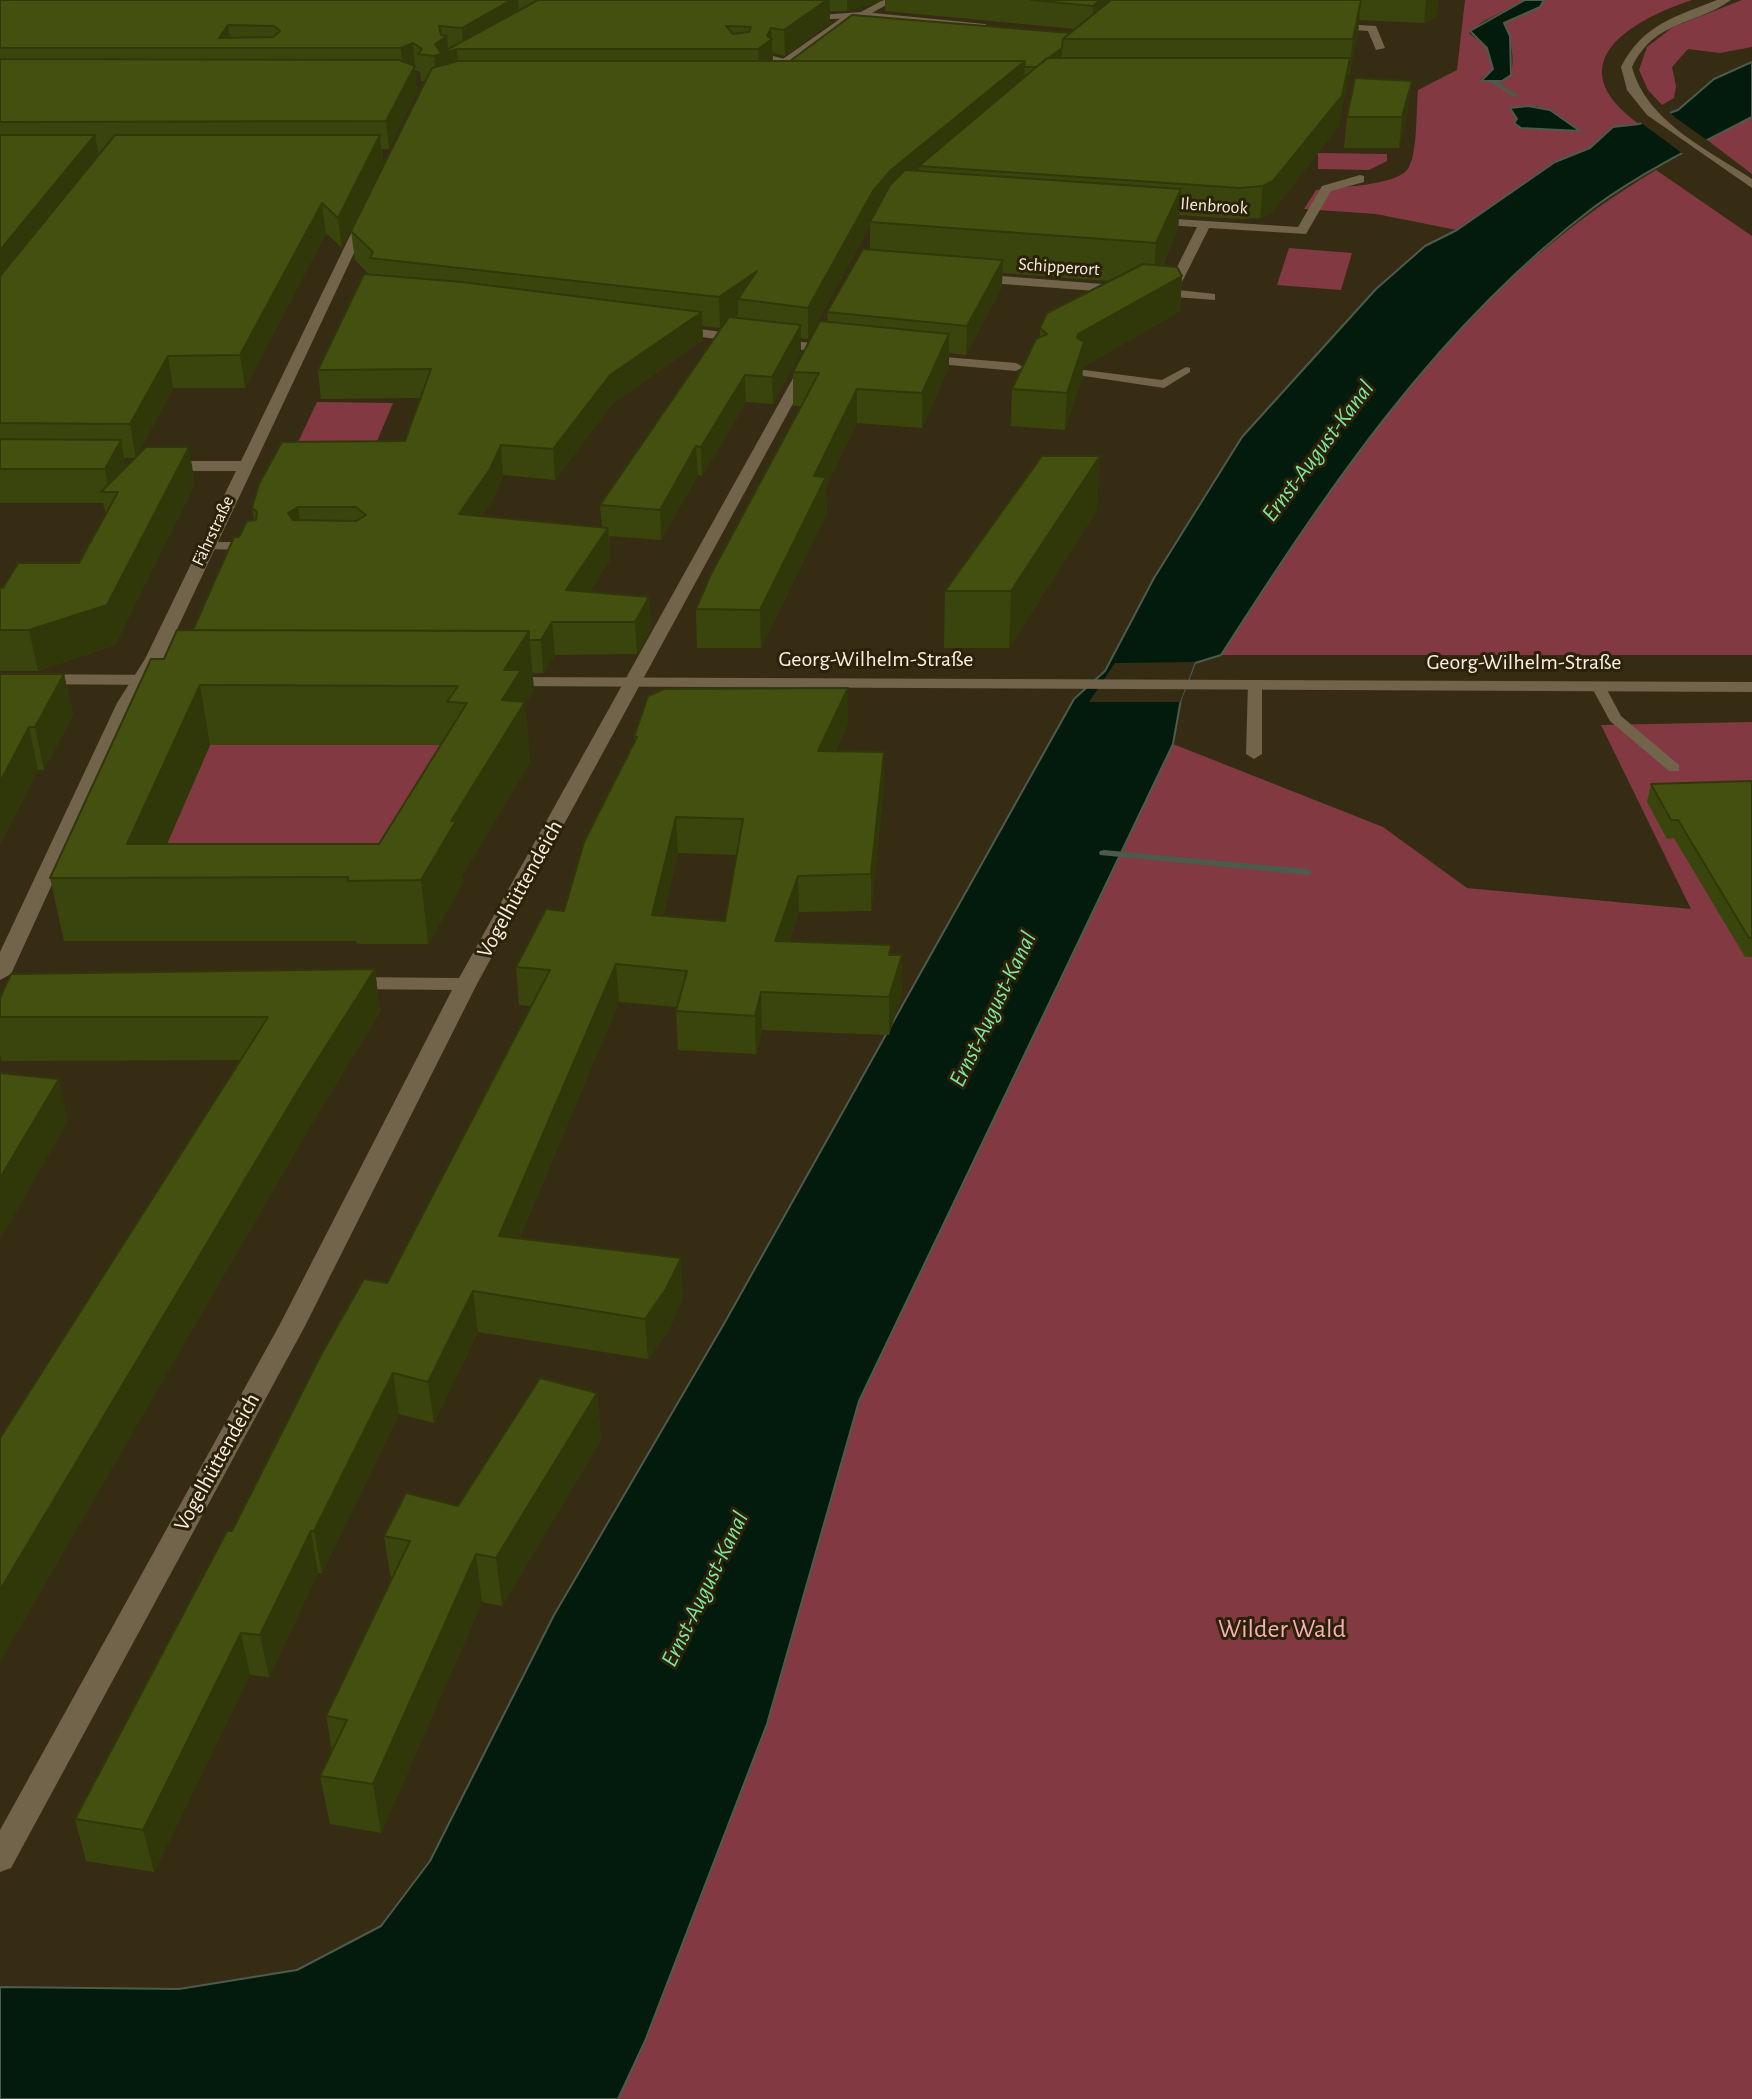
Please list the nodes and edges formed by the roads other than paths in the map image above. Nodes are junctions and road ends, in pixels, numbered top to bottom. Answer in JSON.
{"nodes":[{"id":1,"x":890,"y":0,"type":"edge"},
{"id":2,"x":1726,"y":0,"type":"edge"},
{"id":3,"x":863,"y":15,"type":"junction"},
{"id":4,"x":783,"y":17,"type":"edge"},
{"id":5,"x":847,"y":17,"type":"junction"},
{"id":6,"x":1316,"y":26,"type":"edge"},
{"id":7,"x":994,"y":28,"type":"edge"},
{"id":8,"x":1380,"y":48,"type":"dead end"},
{"id":9,"x":773,"y":59,"type":"edge"},
{"id":10,"x":788,"y":61,"type":"junction"},
{"id":11,"x":745,"y":82,"type":"edge"},
{"id":12,"x":761,"y":82,"type":"junction"},
{"id":13,"x":784,"y":82,"type":"edge"},
{"id":14,"x":1360,"y":179,"type":"dead end"},
{"id":15,"x":1752,"y":184,"type":"edge"},
{"id":16,"x":373,"y":201,"type":"edge"},
{"id":17,"x":1129,"y":219,"type":"edge"},
{"id":18,"x":1205,"y":224,"type":"junction"},
{"id":19,"x":958,"y":277,"type":"edge"},
{"id":20,"x":1170,"y":294,"type":"junction"},
{"id":21,"x":1210,"y":297,"type":"dead end"},
{"id":22,"x":665,"y":328,"type":"edge"},
{"id":23,"x":820,"y":341,"type":"junction"},
{"id":24,"x":850,"y":352,"type":"edge"},
{"id":25,"x":907,"y":357,"type":"edge"},
{"id":26,"x":1021,"y":367,"type":"edge"},
{"id":27,"x":1186,"y":370,"type":"dead end"},
{"id":28,"x":1084,"y":373,"type":"edge"},
{"id":29,"x":142,"y":466,"type":"edge"},
{"id":30,"x":244,"y":466,"type":"junction"},
{"id":31,"x":206,"y":546,"type":"junction"},
{"id":32,"x":254,"y":546,"type":"edge"},
{"id":33,"x":0,"y":679,"type":"edge"},
{"id":34,"x":141,"y":680,"type":"junction"},
{"id":35,"x":187,"y":680,"type":"edge"},
{"id":36,"x":484,"y":682,"type":"edge"},
{"id":37,"x":632,"y":682,"type":"junction"},
{"id":38,"x":1255,"y":684,"type":"junction"},
{"id":39,"x":1598,"y":686,"type":"junction"},
{"id":40,"x":1752,"y":687,"type":"edge"},
{"id":41,"x":1254,"y":754,"type":"dead end"},
{"id":42,"x":1674,"y":768,"type":"dead end"},
{"id":43,"x":5,"y":979,"type":"edge"},
{"id":44,"x":321,"y":983,"type":"edge"},
{"id":45,"x":466,"y":984,"type":"junction"},
{"id":46,"x":0,"y":1859,"type":"edge"}],
"edges":[{"from":1,"to":3,"type":"street"},
{"from":2,"to":15,"type":"street"},
{"from":3,"to":5,"type":"street"},
{"from":3,"to":7,"type":"street"},
{"from":4,"to":5,"type":"street"},
{"from":5,"to":10,"type":"street"},
{"from":6,"to":8,"type":"street"},
{"from":9,"to":10,"type":"lane"},
{"from":10,"to":12,"type":"street"},
{"from":11,"to":12,"type":"street"},
{"from":12,"to":13,"type":"street"},
{"from":14,"to":18,"type":"street","name":"Ilenbrook"},
{"from":16,"to":30,"type":"street","name":"Fährstraße"},
{"from":17,"to":18,"type":"street","name":"Ilenbrook"},
{"from":18,"to":20,"type":"street"},
{"from":19,"to":20,"type":"street","name":"Schipperort"},
{"from":20,"to":21,"type":"street","name":"Schipperort"},
{"from":22,"to":23,"type":"street"},
{"from":23,"to":24,"type":"street"},
{"from":23,"to":37,"type":"street","name":"Vogelhüttendeich"},
{"from":25,"to":26,"type":"street"},
{"from":27,"to":28,"type":"lane"},
{"from":29,"to":30,"type":"street"},
{"from":30,"to":31,"type":"street","name":"Fährstraße"},
{"from":31,"to":32,"type":"lane"},
{"from":31,"to":34,"type":"street","name":"Fährstraße"},
{"from":33,"to":34,"type":"street"},
{"from":34,"to":35,"type":"street"},
{"from":34,"to":43,"type":"street","name":"Fährstraße"},
{"from":36,"to":37,"type":"street","name":"Georg-Wilhelm-Straße"},
{"from":37,"to":38,"type":"street","name":"Georg-Wilhelm-Straße"},
{"from":37,"to":45,"type":"street","name":"Vogelhüttendeich"},
{"from":38,"to":39,"type":"street","name":"Georg-Wilhelm-Straße"},
{"from":38,"to":41,"type":"lane"},
{"from":39,"to":40,"type":"street","name":"Georg-Wilhelm-Straße"},
{"from":39,"to":42,"type":"lane"},
{"from":44,"to":45,"type":"street"},
{"from":45,"to":46,"type":"street","name":"Vogelhüttendeich"}]}
